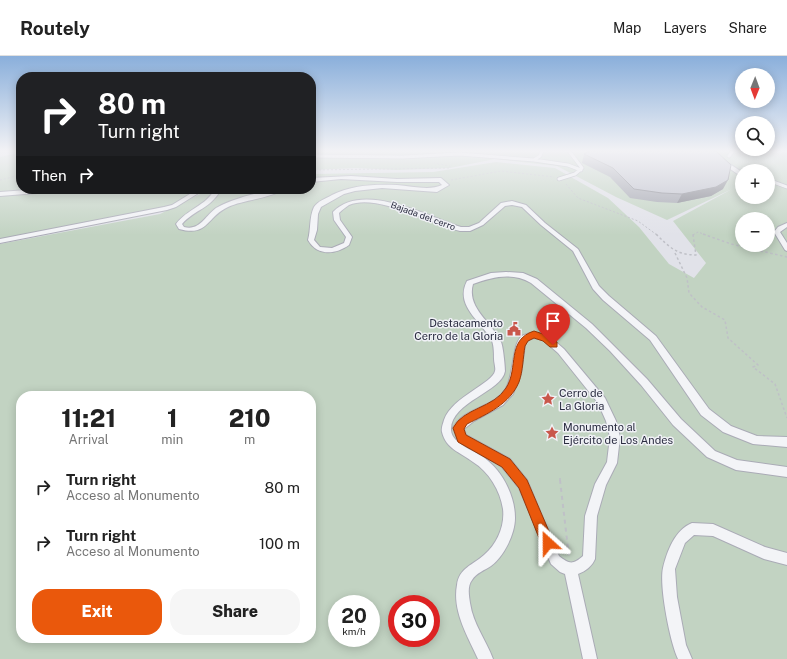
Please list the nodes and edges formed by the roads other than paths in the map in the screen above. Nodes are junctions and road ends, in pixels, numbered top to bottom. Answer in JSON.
{"nodes":[{"id":1,"x":378,"y":179,"type":"edge"},
{"id":2,"x":424,"y":179,"type":"edge"},
{"id":3,"x":430,"y":179,"type":"edge"},
{"id":4,"x":775,"y":183,"type":"edge"},
{"id":5,"x":787,"y":187,"type":"edge"},
{"id":6,"x":16,"y":193,"type":"edge"},
{"id":7,"x":0,"y":194,"type":"edge"},
{"id":8,"x":194,"y":194,"type":"edge"},
{"id":9,"x":216,"y":194,"type":"edge"},
{"id":10,"x":264,"y":194,"type":"edge"},
{"id":11,"x":787,"y":225,"type":"edge"},
{"id":12,"x":0,"y":241,"type":"edge"},
{"id":13,"x":787,"y":249,"type":"edge"},
{"id":14,"x":458,"y":428,"type":"junction"},
{"id":15,"x":446,"y":429,"type":"junction"},
{"id":16,"x":787,"y":442,"type":"edge"},
{"id":17,"x":787,"y":472,"type":"edge"},
{"id":18,"x":787,"y":559,"type":"edge"},
{"id":19,"x":571,"y":570,"type":"junction"},
{"id":20,"x":486,"y":659,"type":"edge"},
{"id":21,"x":590,"y":659,"type":"edge"},
{"id":22,"x":685,"y":659,"type":"edge"}],
"edges":[{"from":1,"to":2,"type":"street","name":"Bajada del cerro"},
{"from":3,"to":16,"type":"street","name":"Bajada del cerro"},
{"from":4,"to":5,"type":"lane"},
{"from":6,"to":7,"type":"street"},
{"from":8,"to":12,"type":"street"},
{"from":9,"to":10,"type":"street"},
{"from":11,"to":13,"type":"street"},
{"from":14,"to":15,"type":"street"},
{"from":14,"to":19,"type":"street"},
{"from":14,"to":19,"type":"street"},
{"from":15,"to":17,"type":"street"},
{"from":15,"to":20,"type":"street"},
{"from":18,"to":22,"type":"street"},
{"from":19,"to":21,"type":"street"}]}
